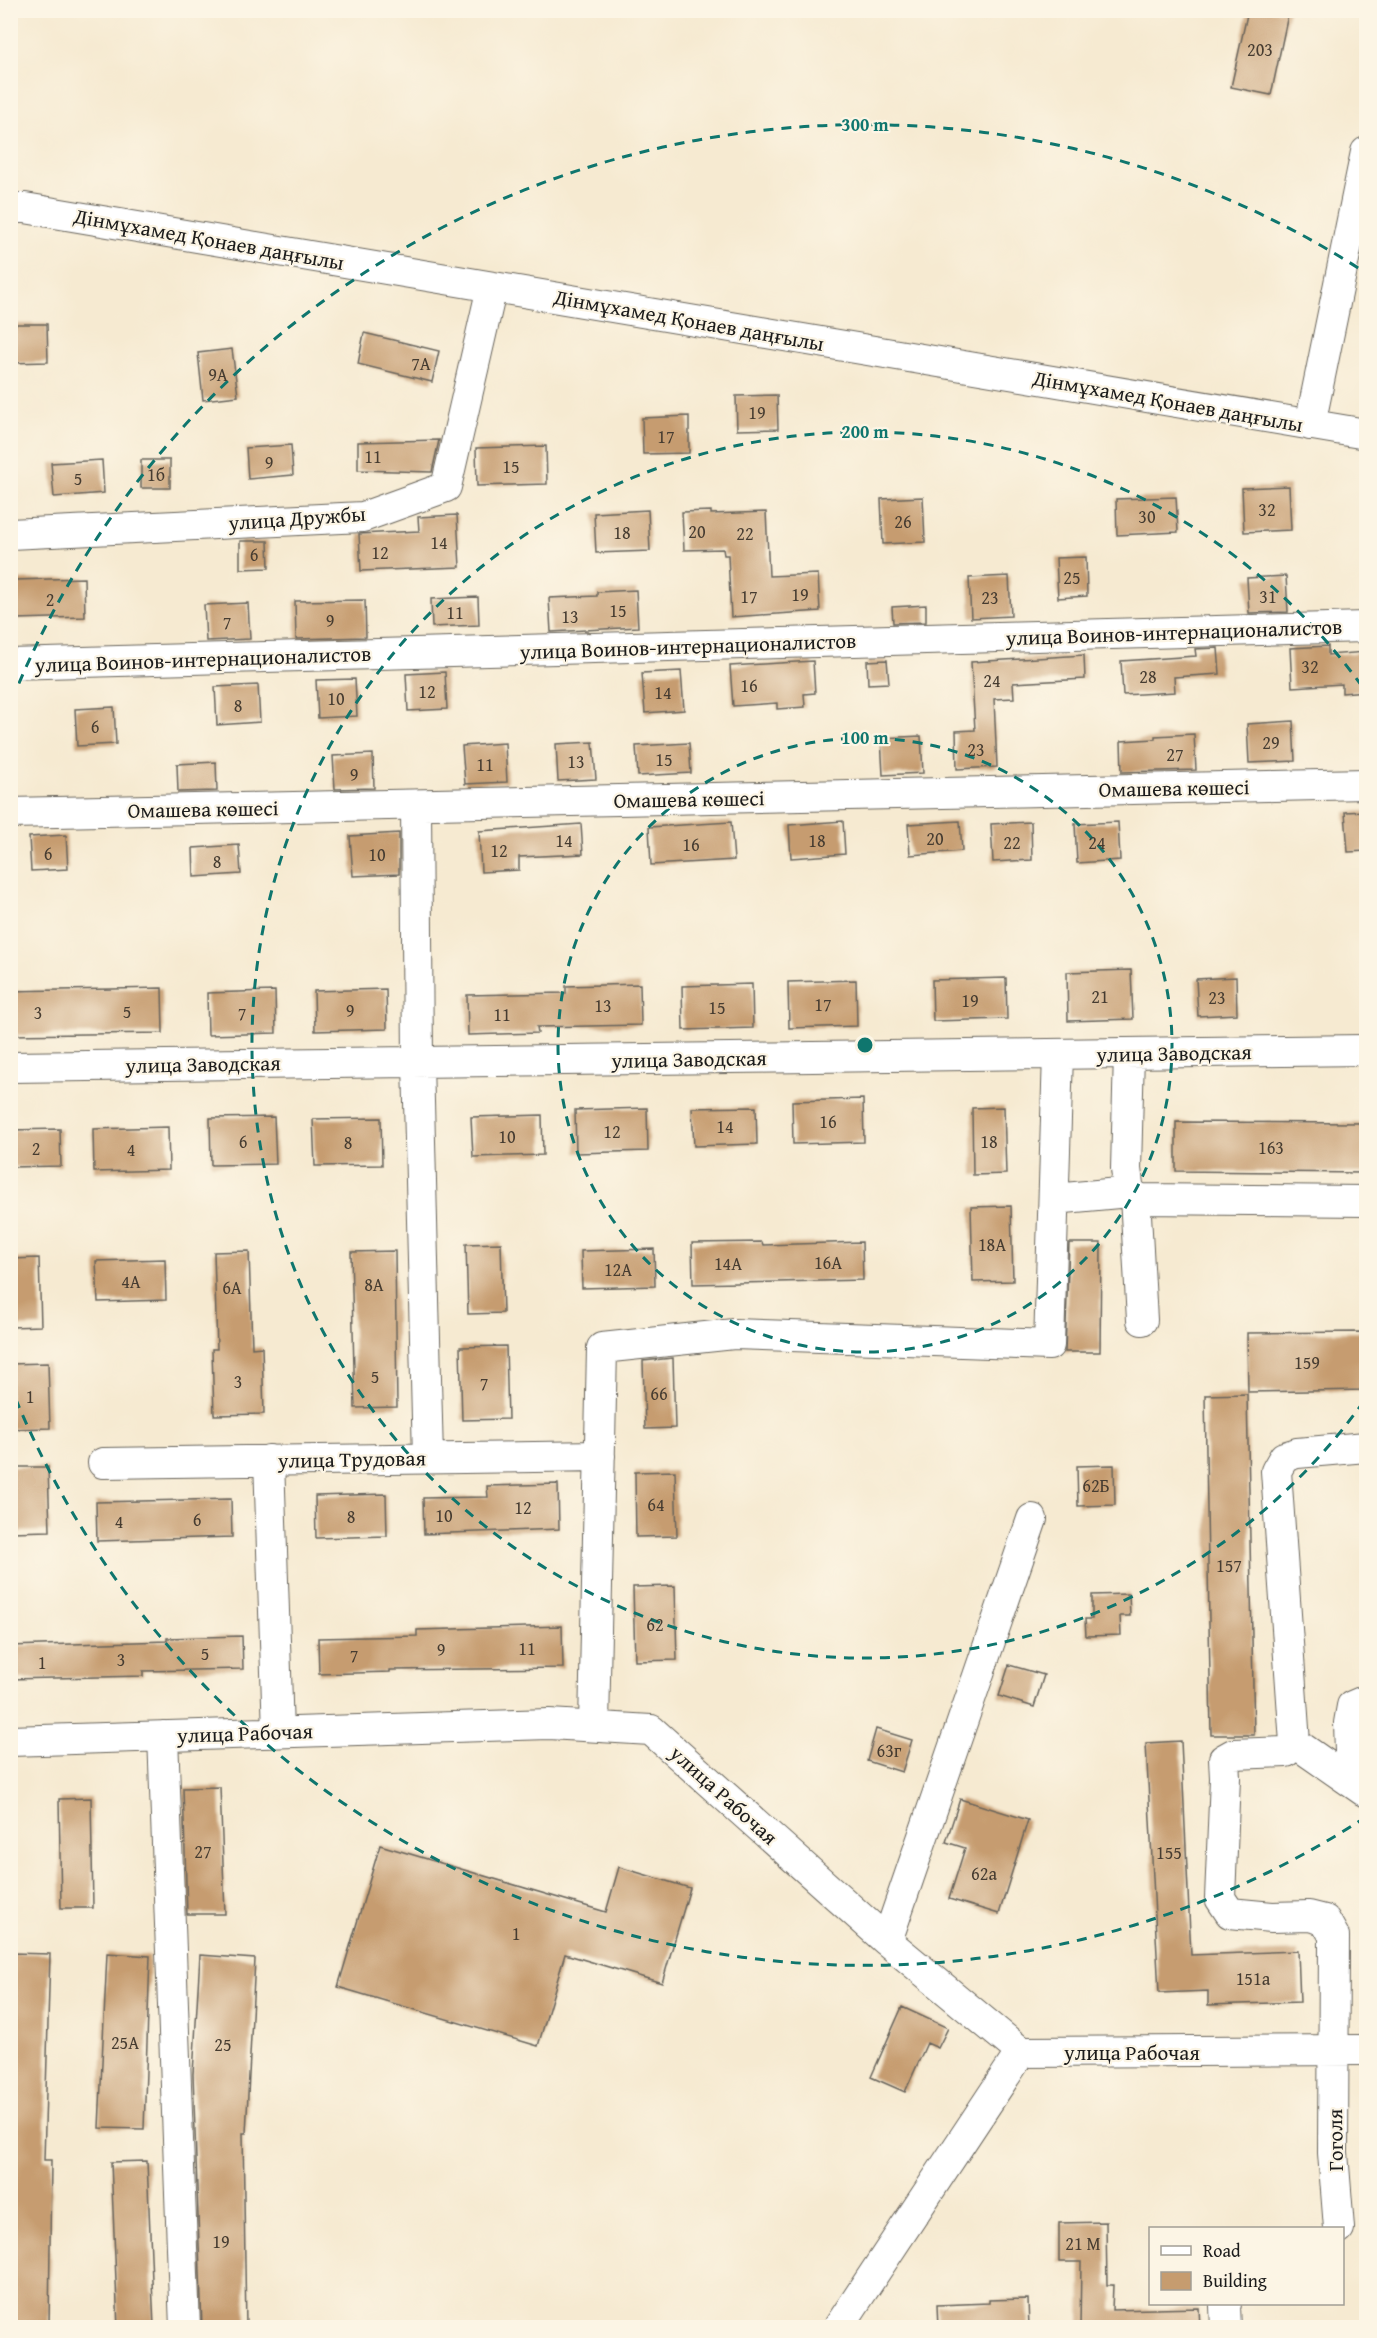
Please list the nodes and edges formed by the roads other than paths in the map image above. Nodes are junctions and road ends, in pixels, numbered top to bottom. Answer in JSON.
{"nodes":[{"id":1,"x":1366,"y":152,"type":"edge"},
{"id":2,"x":10,"y":208,"type":"edge"},
{"id":3,"x":492,"y":287,"type":"junction"},
{"id":4,"x":1310,"y":424,"type":"junction"},
{"id":5,"x":1366,"y":434,"type":"edge"},
{"id":6,"x":10,"y":534,"type":"edge"},
{"id":7,"x":1366,"y":627,"type":"edge"},
{"id":8,"x":10,"y":664,"type":"edge"},
{"id":9,"x":1366,"y":784,"type":"edge"},
{"id":10,"x":416,"y":805,"type":"junction"},
{"id":11,"x":10,"y":813,"type":"edge"},
{"id":12,"x":1366,"y":1050,"type":"edge"},
{"id":13,"x":1129,"y":1053,"type":"junction"},
{"id":14,"x":1058,"y":1054,"type":"junction"},
{"id":15,"x":418,"y":1062,"type":"junction"},
{"id":16,"x":10,"y":1067,"type":"edge"},
{"id":17,"x":1132,"y":1194,"type":"junction"},
{"id":18,"x":1054,"y":1199,"type":"junction"},
{"id":19,"x":1366,"y":1201,"type":"edge"},
{"id":20,"x":1142,"y":1320,"type":"dead end"},
{"id":21,"x":1366,"y":1447,"type":"edge"},
{"id":22,"x":600,"y":1456,"type":"junction"},
{"id":23,"x":428,"y":1458,"type":"junction"},
{"id":24,"x":270,"y":1460,"type":"junction"},
{"id":25,"x":103,"y":1462,"type":"dead end"},
{"id":26,"x":1032,"y":1519,"type":"dead end"},
{"id":27,"x":1366,"y":1700,"type":"edge"},
{"id":28,"x":594,"y":1726,"type":"junction"},
{"id":29,"x":278,"y":1732,"type":"junction"},
{"id":30,"x":163,"y":1736,"type":"junction"},
{"id":31,"x":10,"y":1741,"type":"edge"},
{"id":32,"x":1295,"y":1743,"type":"junction"},
{"id":33,"x":1359,"y":1787,"type":"edge"},
{"id":34,"x":887,"y":1941,"type":"junction"},
{"id":35,"x":1366,"y":2050,"type":"edge"},
{"id":36,"x":1334,"y":2051,"type":"junction"},
{"id":37,"x":1021,"y":2052,"type":"junction"},
{"id":38,"x":1339,"y":2227,"type":"edge"},
{"id":39,"x":1225,"y":2305,"type":"edge"},
{"id":40,"x":185,"y":2328,"type":"edge"},
{"id":41,"x":838,"y":2328,"type":"edge"},
{"id":42,"x":1226,"y":2328,"type":"edge"}],
"edges":[{"from":1,"to":4,"type":"street"},
{"from":2,"to":3,"type":"street","name":"Дінмұхамед Қонаев даңғылы"},
{"from":3,"to":4,"type":"street","name":"Дінмұхамед Қонаев даңғылы"},
{"from":3,"to":6,"type":"street","name":"улица Дружбы"},
{"from":4,"to":5,"type":"street","name":"Дінмұхамед Қонаев даңғылы"},
{"from":7,"to":8,"type":"street","name":"улица Воинов-интернационалистов"},
{"from":9,"to":10,"type":"street","name":"Омашева көшесі"},
{"from":10,"to":11,"type":"street","name":"Омашева көшесі"},
{"from":10,"to":15,"type":"street"},
{"from":12,"to":13,"type":"street","name":"улица Заводская"},
{"from":13,"to":14,"type":"street","name":"улица Заводская"},
{"from":13,"to":17,"type":"street"},
{"from":14,"to":15,"type":"street","name":"улица Заводская"},
{"from":14,"to":18,"type":"street"},
{"from":15,"to":16,"type":"street","name":"улица Заводская"},
{"from":15,"to":23,"type":"street"},
{"from":17,"to":18,"type":"street"},
{"from":17,"to":19,"type":"street"},
{"from":17,"to":20,"type":"street"},
{"from":18,"to":22,"type":"street"},
{"from":21,"to":32,"type":"street"},
{"from":22,"to":23,"type":"street","name":"улица Трудовая"},
{"from":22,"to":28,"type":"street"},
{"from":23,"to":24,"type":"street","name":"улица Трудовая"},
{"from":24,"to":25,"type":"street","name":"улица Трудовая"},
{"from":24,"to":29,"type":"street"},
{"from":26,"to":34,"type":"street"},
{"from":27,"to":33,"type":"street"},
{"from":28,"to":29,"type":"street","name":"улица Рабочая"},
{"from":28,"to":34,"type":"street","name":"улица Рабочая"},
{"from":29,"to":30,"type":"street","name":"улица Рабочая"},
{"from":30,"to":31,"type":"street","name":"улица Рабочая"},
{"from":30,"to":40,"type":"street"},
{"from":32,"to":33,"type":"street"},
{"from":32,"to":36,"type":"street","name":"Гоголя"},
{"from":34,"to":37,"type":"street","name":"улица Рабочая"},
{"from":35,"to":36,"type":"street","name":"улица Рабочая"},
{"from":36,"to":37,"type":"street","name":"улица Рабочая"},
{"from":36,"to":38,"type":"street","name":"Гоголя"},
{"from":37,"to":41,"type":"street"},
{"from":39,"to":42,"type":"street"}]}
